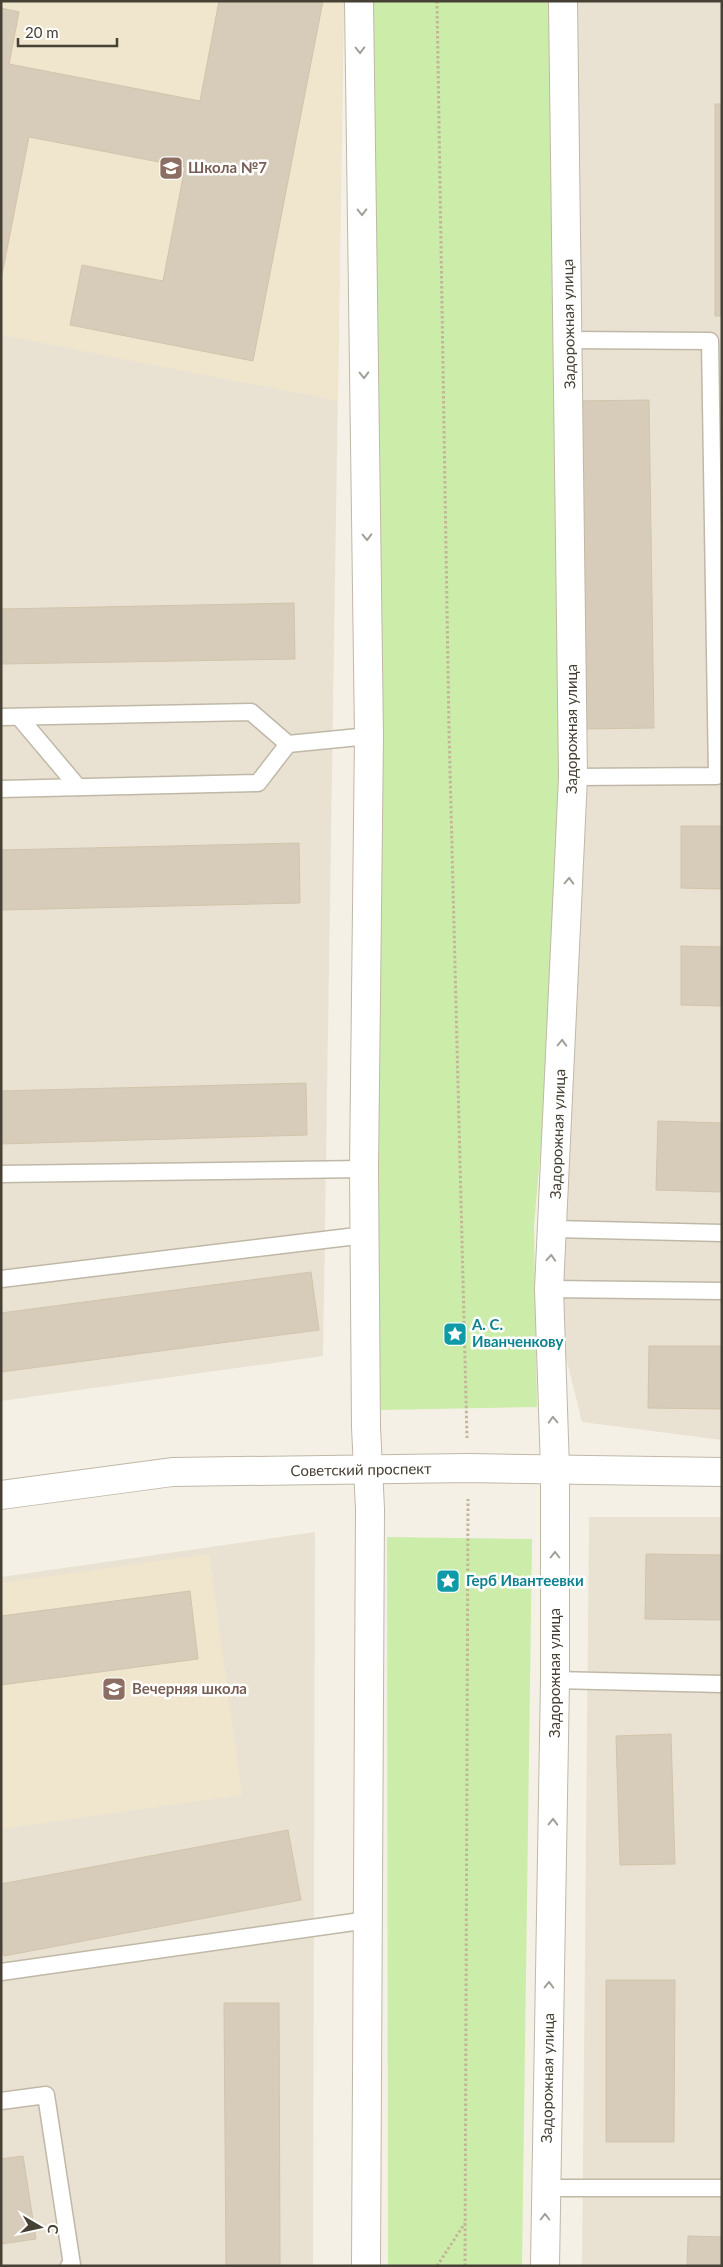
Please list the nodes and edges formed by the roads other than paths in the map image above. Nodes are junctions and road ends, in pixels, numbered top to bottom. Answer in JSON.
{"nodes":[{"id":1,"x":359,"y":1,"type":"edge"},
{"id":2,"x":564,"y":1,"type":"edge"},
{"id":3,"x":569,"y":340,"type":"junction"},
{"id":4,"x":716,"y":341,"type":"edge"},
{"id":5,"x":19,"y":717,"type":"junction"},
{"id":6,"x":1,"y":718,"type":"edge"},
{"id":7,"x":369,"y":736,"type":"junction"},
{"id":8,"x":288,"y":744,"type":"junction"},
{"id":9,"x":719,"y":776,"type":"edge"},
{"id":10,"x":573,"y":778,"type":"junction"},
{"id":11,"x":78,"y":787,"type":"junction"},
{"id":12,"x":1,"y":789,"type":"edge"},
{"id":13,"x":364,"y":1169,"type":"junction"},
{"id":14,"x":1,"y":1174,"type":"edge"},
{"id":15,"x":554,"y":1229,"type":"junction"},
{"id":16,"x":722,"y":1233,"type":"edge"},
{"id":17,"x":365,"y":1236,"type":"junction"},
{"id":18,"x":1,"y":1279,"type":"edge"},
{"id":19,"x":549,"y":1289,"type":"junction"},
{"id":20,"x":722,"y":1291,"type":"edge"},
{"id":21,"x":555,"y":1469,"type":"junction"},
{"id":22,"x":368,"y":1470,"type":"junction"},
{"id":23,"x":722,"y":1472,"type":"edge"},
{"id":24,"x":1,"y":1495,"type":"edge"},
{"id":25,"x":555,"y":1680,"type":"junction"},
{"id":26,"x":722,"y":1684,"type":"edge"},
{"id":27,"x":368,"y":1920,"type":"junction"},
{"id":28,"x":1,"y":1972,"type":"edge"},
{"id":29,"x":1,"y":2102,"type":"edge"},
{"id":30,"x":546,"y":2188,"type":"junction"},
{"id":31,"x":722,"y":2188,"type":"edge"},
{"id":32,"x":69,"y":2266,"type":"edge"},
{"id":33,"x":366,"y":2266,"type":"edge"},
{"id":34,"x":545,"y":2266,"type":"edge"}],
"edges":[{"from":1,"to":7,"type":"street","one_way":true},
{"from":2,"to":3,"type":"street","name":"Задорожная улица"},
{"from":3,"to":4,"type":"lane"},
{"from":3,"to":10,"type":"street","name":"Задорожная улица"},
{"from":4,"to":9,"type":"lane"},
{"from":5,"to":6,"type":"lane"},
{"from":5,"to":8,"type":"lane"},
{"from":5,"to":11,"type":"lane"},
{"from":7,"to":8,"type":"lane"},
{"from":7,"to":13,"type":"street"},
{"from":8,"to":11,"type":"lane"},
{"from":9,"to":10,"type":"lane"},
{"from":15,"to":10,"type":"street","name":"Задорожная улица","one_way":true},
{"from":11,"to":12,"type":"lane"},
{"from":13,"to":14,"type":"lane"},
{"from":13,"to":17,"type":"street"},
{"from":15,"to":16,"type":"lane"},
{"from":19,"to":15,"type":"street","name":"Задорожная улица","one_way":true},
{"from":17,"to":18,"type":"lane"},
{"from":17,"to":22,"type":"street"},
{"from":19,"to":20,"type":"lane"},
{"from":21,"to":19,"type":"street","name":"Задорожная улица","one_way":true},
{"from":21,"to":22,"type":"street","name":"Советский проспект"},
{"from":21,"to":23,"type":"street","name":"Советский проспект"},
{"from":25,"to":21,"type":"street","name":"Задорожная улица","one_way":true},
{"from":22,"to":24,"type":"street","name":"Советский проспект"},
{"from":22,"to":27,"type":"street"},
{"from":25,"to":26,"type":"lane"},
{"from":30,"to":25,"type":"street","name":"Задорожная улица","one_way":true},
{"from":27,"to":28,"type":"lane"},
{"from":27,"to":33,"type":"street"},
{"from":29,"to":32,"type":"lane"},
{"from":30,"to":31,"type":"lane"},
{"from":34,"to":30,"type":"street","name":"Задорожная улица","one_way":true}]}
